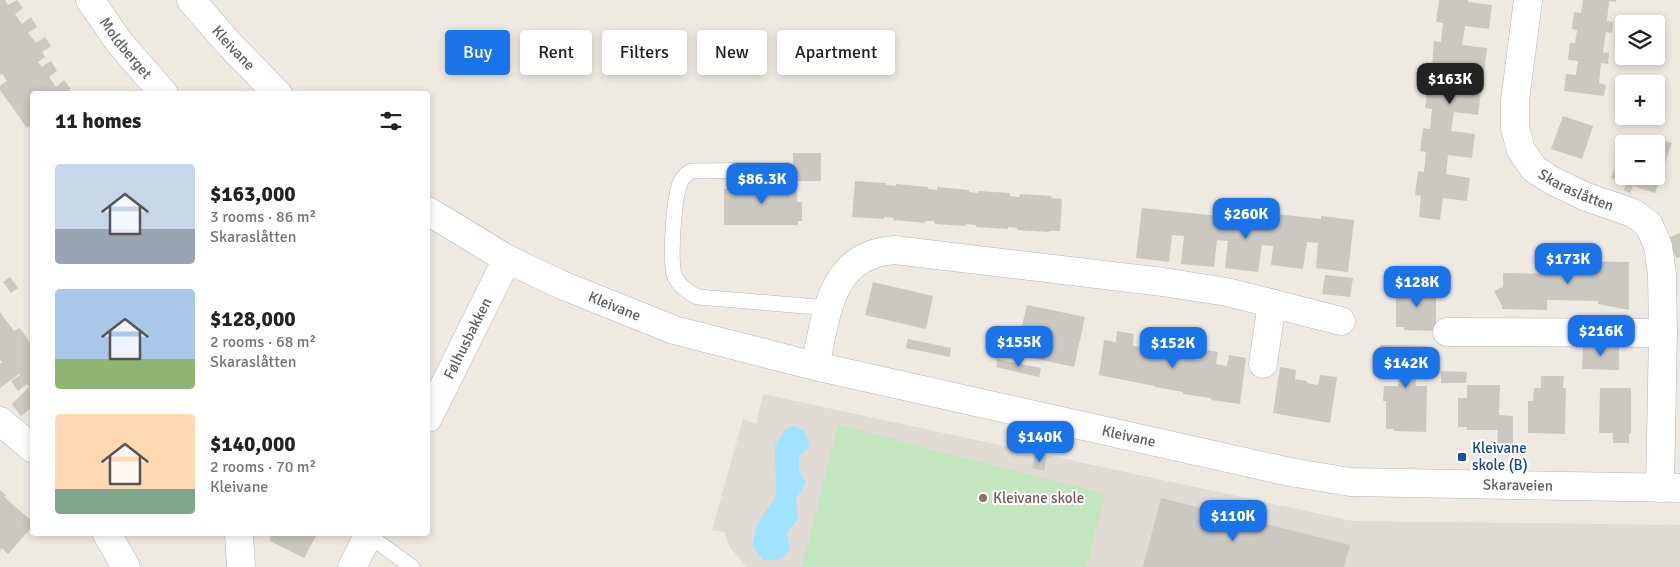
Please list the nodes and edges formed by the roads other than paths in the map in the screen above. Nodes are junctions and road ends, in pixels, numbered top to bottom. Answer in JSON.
{"nodes":[{"id":1,"x":90,"y":0,"type":"edge"},
{"id":2,"x":191,"y":0,"type":"edge"},
{"id":3,"x":1528,"y":0,"type":"edge"},
{"id":4,"x":161,"y":91,"type":"edge"},
{"id":5,"x":275,"y":91,"type":"edge"},
{"id":6,"x":786,"y":170,"type":"dead end"},
{"id":7,"x":430,"y":213,"type":"edge"},
{"id":8,"x":508,"y":259,"type":"junction"},
{"id":9,"x":1272,"y":304,"type":"junction"},
{"id":10,"x":829,"y":308,"type":"junction"},
{"id":11,"x":1341,"y":321,"type":"dead end"},
{"id":12,"x":1447,"y":332,"type":"dead end"},
{"id":13,"x":1663,"y":333,"type":"junction"},
{"id":14,"x":1263,"y":364,"type":"dead end"},
{"id":15,"x":815,"y":366,"type":"junction"},
{"id":16,"x":430,"y":414,"type":"edge"},
{"id":17,"x":0,"y":421,"type":"edge"},
{"id":18,"x":30,"y":446,"type":"edge"},
{"id":19,"x":1355,"y":482,"type":"joint"},
{"id":20,"x":1670,"y":488,"type":"edge"},
{"id":21,"x":108,"y":536,"type":"edge"},
{"id":22,"x":240,"y":536,"type":"edge"},
{"id":23,"x":368,"y":536,"type":"edge"},
{"id":24,"x":369,"y":536,"type":"edge"},
{"id":25,"x":126,"y":567,"type":"edge"},
{"id":26,"x":240,"y":567,"type":"edge"},
{"id":27,"x":352,"y":567,"type":"edge"},
{"id":28,"x":412,"y":567,"type":"edge"}],
"edges":[{"from":1,"to":4,"type":"street","name":"Moldberget"},
{"from":2,"to":5,"type":"street","name":"Kleivane"},
{"from":3,"to":13,"type":"street","name":"Skaraslåtten"},
{"from":6,"to":10,"type":"lane"},
{"from":7,"to":8,"type":"street","name":"Kleivane"},
{"from":8,"to":15,"type":"street","name":"Kleivane"},
{"from":8,"to":16,"type":"street","name":"Følhusbakken"},
{"from":9,"to":10,"type":"street"},
{"from":9,"to":11,"type":"street"},
{"from":9,"to":14,"type":"street"},
{"from":10,"to":15,"type":"street"},
{"from":12,"to":13,"type":"street"},
{"from":13,"to":20,"type":"street","name":"Skaraslåtten"},
{"from":15,"to":19,"type":"street","name":"Kleivane"},
{"from":17,"to":18,"type":"street"},
{"from":19,"to":20,"type":"street","name":"Skaraveien"},
{"from":21,"to":25,"type":"street"},
{"from":22,"to":26,"type":"street"},
{"from":23,"to":27,"type":"street"},
{"from":24,"to":28,"type":"lane"}]}
